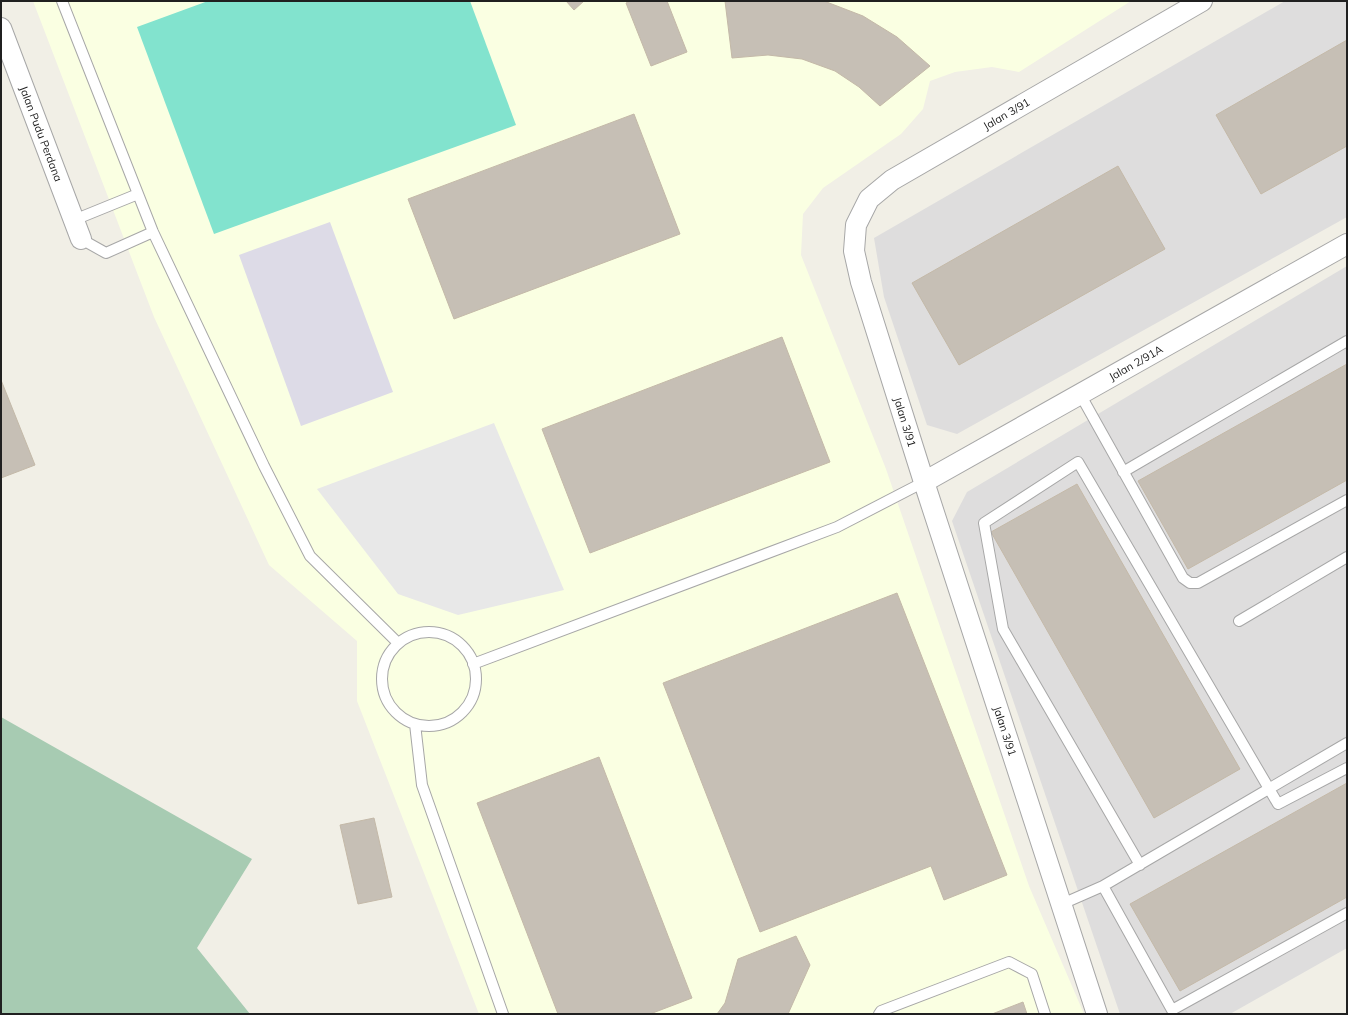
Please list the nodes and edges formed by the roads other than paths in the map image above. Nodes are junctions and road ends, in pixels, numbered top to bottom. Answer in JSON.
{"nodes":[{"id":1,"x":62,"y":1,"type":"edge"},
{"id":2,"x":1202,"y":1,"type":"edge"},
{"id":3,"x":1,"y":28,"type":"edge"},
{"id":4,"x":138,"y":194,"type":"junction"},
{"id":5,"x":74,"y":220,"type":"junction"},
{"id":6,"x":153,"y":232,"type":"junction"},
{"id":7,"x":81,"y":239,"type":"joint"},
{"id":8,"x":1347,"y":244,"type":"edge"},
{"id":9,"x":1347,"y":341,"type":"edge"},
{"id":10,"x":1080,"y":394,"type":"junction"},
{"id":11,"x":1123,"y":472,"type":"junction"},
{"id":12,"x":924,"y":482,"type":"junction"},
{"id":13,"x":1347,"y":500,"type":"edge"},
{"id":14,"x":1347,"y":557,"type":"edge"},
{"id":15,"x":1239,"y":621,"type":"dead end"},
{"id":16,"x":398,"y":643,"type":"junction"},
{"id":17,"x":473,"y":664,"type":"junction"},
{"id":18,"x":415,"y":724,"type":"junction"},
{"id":19,"x":1347,"y":744,"type":"edge"},
{"id":20,"x":1347,"y":768,"type":"edge"},
{"id":21,"x":1269,"y":789,"type":"junction"},
{"id":22,"x":1140,"y":864,"type":"junction"},
{"id":23,"x":1103,"y":886,"type":"junction"},
{"id":24,"x":1062,"y":904,"type":"junction"},
{"id":25,"x":1347,"y":913,"type":"edge"},
{"id":26,"x":503,"y":1014,"type":"edge"},
{"id":27,"x":878,"y":1014,"type":"edge"},
{"id":28,"x":1045,"y":1014,"type":"edge"},
{"id":29,"x":1098,"y":1014,"type":"edge"}],
"edges":[{"from":1,"to":4,"type":"lane"},
{"from":2,"to":12,"type":"street","name":"Jalan 3/91"},
{"from":3,"to":5,"type":"street","name":"Jalan Pudu Perdana"},
{"from":4,"to":5,"type":"lane"},
{"from":4,"to":6,"type":"lane"},
{"from":5,"to":7,"type":"street","name":"Jalan Pudu Perdana"},
{"from":6,"to":7,"type":"lane"},
{"from":6,"to":16,"type":"lane"},
{"from":8,"to":10,"type":"street","name":"Jalan 2/91A"},
{"from":9,"to":11,"type":"lane"},
{"from":10,"to":11,"type":"lane"},
{"from":10,"to":12,"type":"street","name":"Jalan 2/91A"},
{"from":11,"to":13,"type":"lane"},
{"from":12,"to":17,"type":"lane"},
{"from":12,"to":24,"type":"street","name":"Jalan 3/91"},
{"from":14,"to":15,"type":"lane"},
{"from":16,"to":17,"type":"lane"},
{"from":16,"to":18,"type":"lane"},
{"from":17,"to":18,"type":"lane"},
{"from":18,"to":26,"type":"lane"},
{"from":19,"to":21,"type":"lane"},
{"from":20,"to":21,"type":"lane"},
{"from":21,"to":22,"type":"lane"},
{"from":21,"to":22,"type":"lane"},
{"from":22,"to":23,"type":"lane"},
{"from":23,"to":24,"type":"lane"},
{"from":23,"to":25,"type":"lane"},
{"from":24,"to":29,"type":"street","name":"Jalan 3/91"},
{"from":27,"to":28,"type":"lane"}]}
